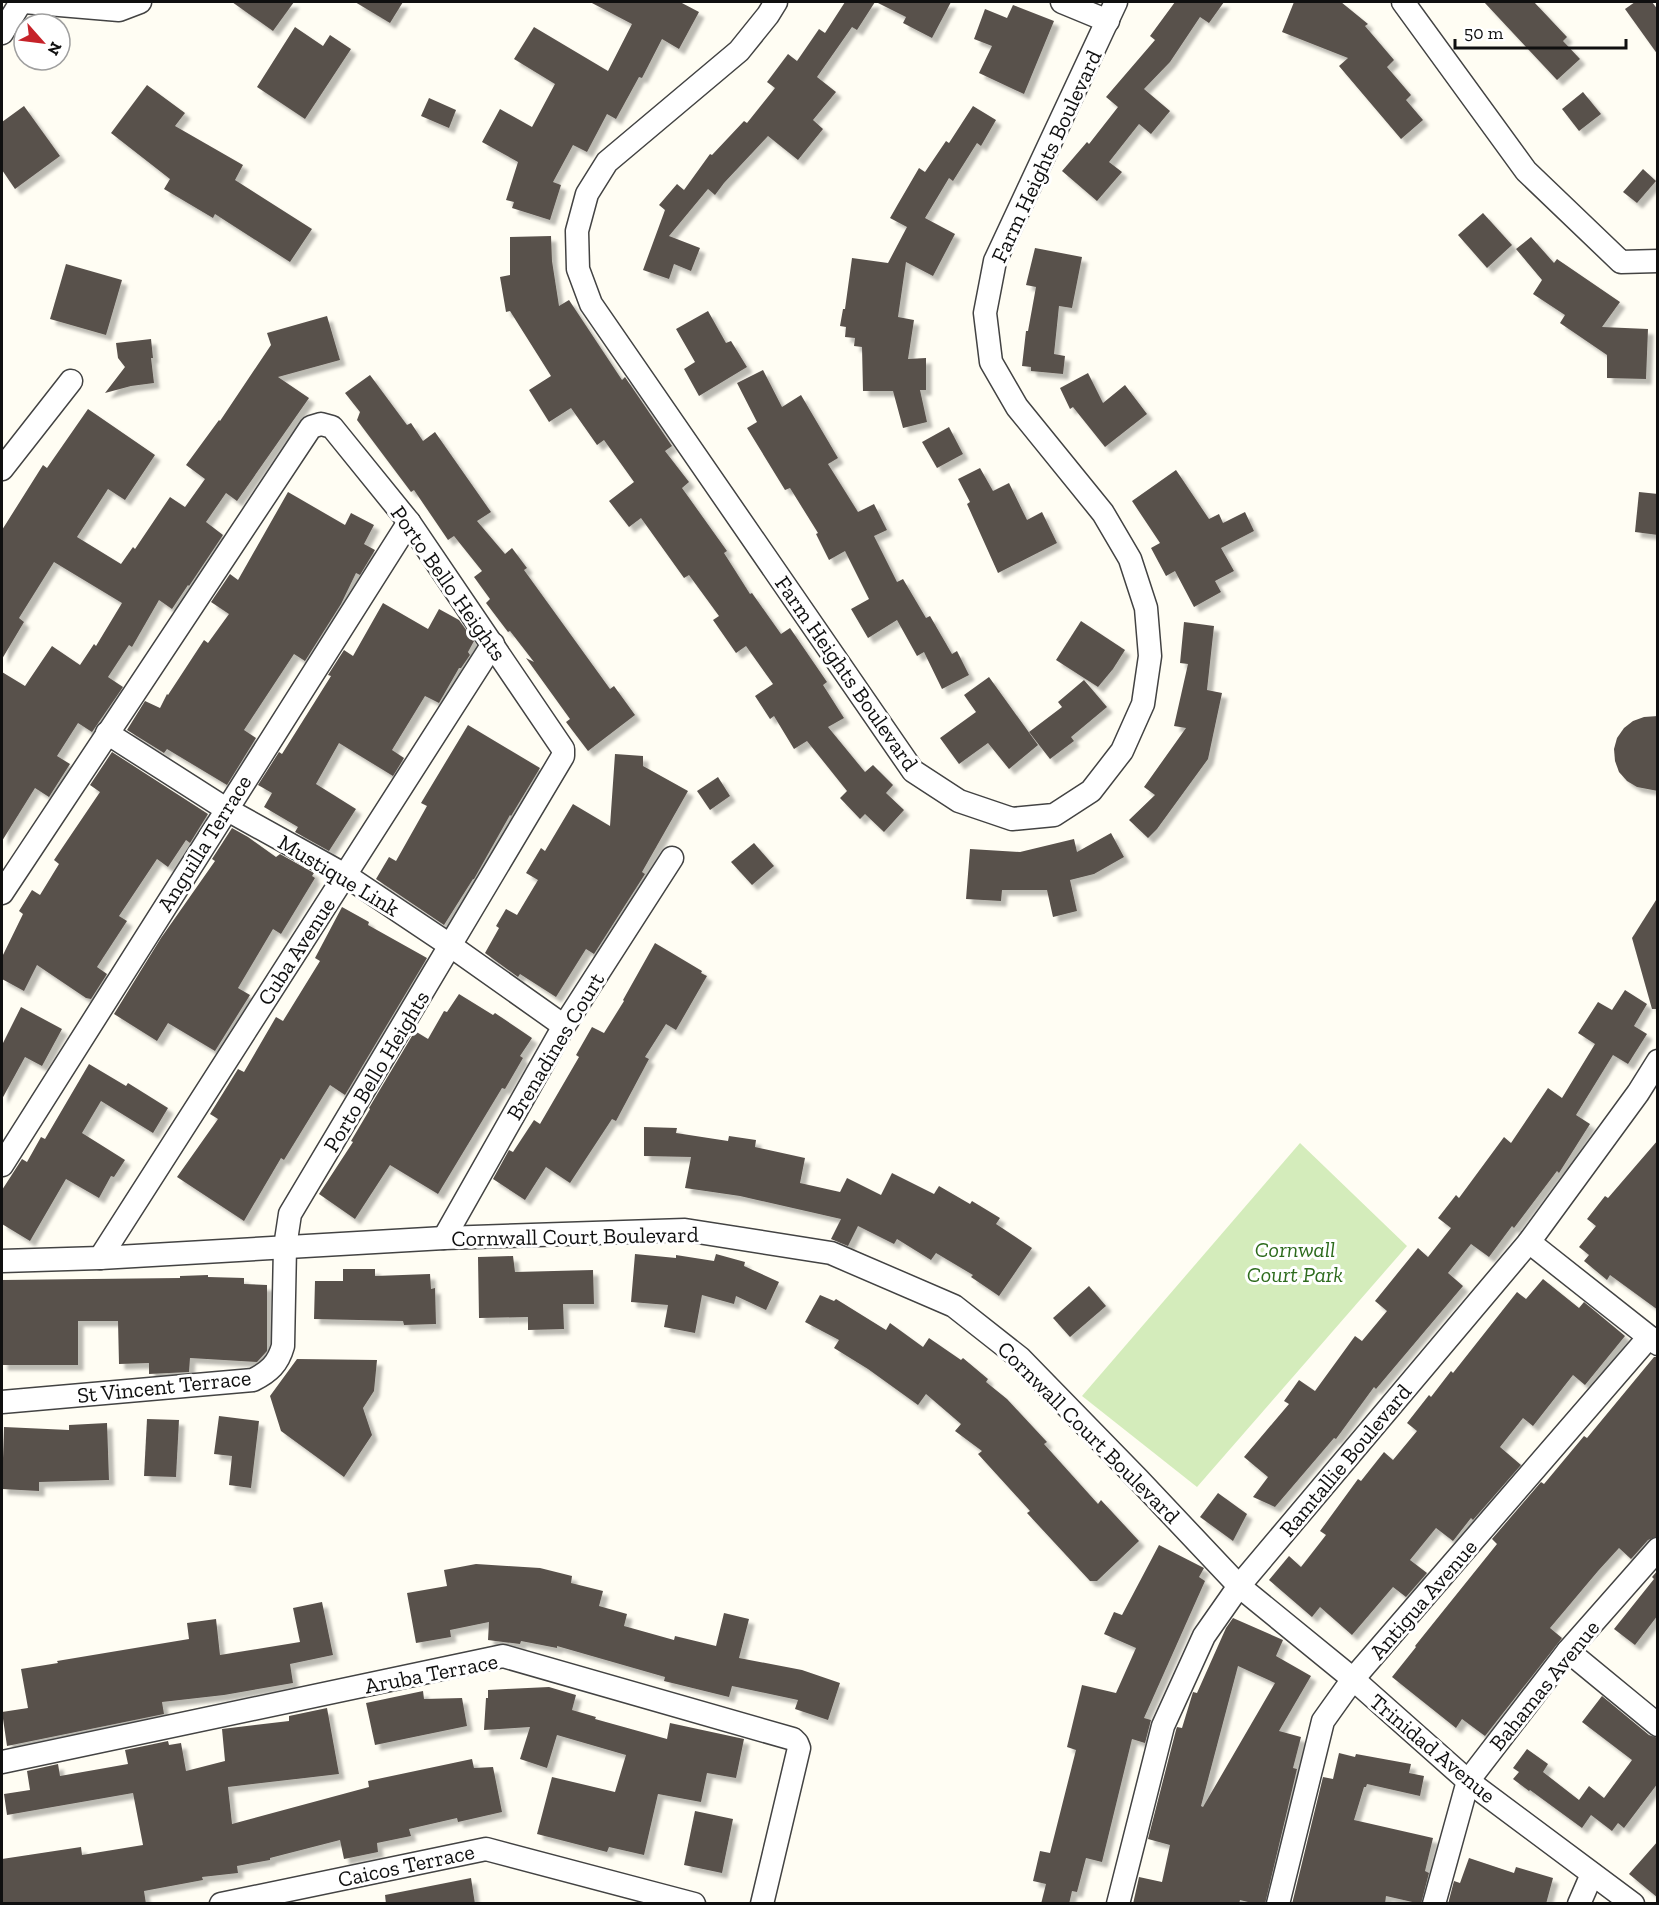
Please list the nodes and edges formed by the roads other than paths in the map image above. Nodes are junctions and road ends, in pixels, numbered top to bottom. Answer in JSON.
{"nodes":[{"id":1,"x":23,"y":2,"type":"edge"},
{"id":2,"x":140,"y":2,"type":"edge"},
{"id":3,"x":776,"y":2,"type":"edge"},
{"id":4,"x":1062,"y":2,"type":"edge"},
{"id":5,"x":1403,"y":2,"type":"edge"},
{"id":6,"x":1112,"y":11,"type":"edge"},
{"id":7,"x":2,"y":33,"type":"edge"},
{"id":8,"x":1658,"y":261,"type":"edge"},
{"id":9,"x":71,"y":381,"type":"dead end"},
{"id":10,"x":2,"y":470,"type":"edge"},
{"id":11,"x":409,"y":522,"type":"junction"},
{"id":12,"x":493,"y":644,"type":"junction"},
{"id":13,"x":107,"y":733,"type":"junction"},
{"id":14,"x":226,"y":809,"type":"junction"},
{"id":15,"x":672,"y":858,"type":"dead end"},
{"id":16,"x":345,"y":875,"type":"junction"},
{"id":17,"x":2,"y":893,"type":"edge"},
{"id":18,"x":451,"y":946,"type":"junction"},
{"id":19,"x":564,"y":1026,"type":"junction"},
{"id":20,"x":1658,"y":1061,"type":"edge"},
{"id":21,"x":2,"y":1165,"type":"edge"},
{"id":22,"x":444,"y":1238,"type":"junction"},
{"id":23,"x":1529,"y":1242,"type":"junction"},
{"id":24,"x":285,"y":1247,"type":"junction"},
{"id":25,"x":99,"y":1258,"type":"junction"},
{"id":26,"x":2,"y":1261,"type":"edge"},
{"id":27,"x":1653,"y":1340,"type":"edge"},
{"id":28,"x":2,"y":1402,"type":"edge"},
{"id":29,"x":1658,"y":1549,"type":"edge"},
{"id":30,"x":1239,"y":1586,"type":"junction"},
{"id":31,"x":1568,"y":1652,"type":"junction"},
{"id":32,"x":1353,"y":1679,"type":"junction"},
{"id":33,"x":1658,"y":1725,"type":"edge"},
{"id":34,"x":2,"y":1762,"type":"edge"},
{"id":35,"x":1468,"y":1781,"type":"junction"},
{"id":36,"x":1593,"y":1874,"type":"junction"},
{"id":37,"x":221,"y":1904,"type":"edge"},
{"id":38,"x":694,"y":1904,"type":"edge"},
{"id":39,"x":762,"y":1904,"type":"edge"},
{"id":40,"x":1118,"y":1904,"type":"edge"},
{"id":41,"x":1278,"y":1904,"type":"edge"},
{"id":42,"x":1434,"y":1904,"type":"edge"},
{"id":43,"x":1579,"y":1904,"type":"edge"},
{"id":44,"x":1633,"y":1904,"type":"edge"}],
"edges":[{"from":1,"to":2,"type":"street"},
{"from":1,"to":7,"type":"street"},
{"from":3,"to":6,"type":"street","name":"Farm Heights Boulevard"},
{"from":4,"to":6,"type":"street"},
{"from":5,"to":8,"type":"street"},
{"from":9,"to":10,"type":"street"},
{"from":11,"to":12,"type":"street","name":"Porto Bello Heights"},
{"from":11,"to":13,"type":"street","name":"Porto Bello Heights"},
{"from":11,"to":14,"type":"street","name":"Anguilla Terrace"},
{"from":12,"to":16,"type":"street","name":"Cuba Avenue"},
{"from":12,"to":18,"type":"street","name":"Porto Bello Heights"},
{"from":13,"to":14,"type":"street","name":"Mustique Link"},
{"from":13,"to":17,"type":"street","name":"Porto Bello Heights"},
{"from":14,"to":16,"type":"street","name":"Mustique Link"},
{"from":14,"to":21,"type":"street","name":"Anguilla Terrace"},
{"from":15,"to":19,"type":"street","name":"Brenadines Court"},
{"from":16,"to":18,"type":"street","name":"Mustique Link"},
{"from":16,"to":25,"type":"street","name":"Cuba Avenue"},
{"from":18,"to":19,"type":"street","name":"Mustique Link"},
{"from":18,"to":24,"type":"street","name":"Porto Bello Heights"},
{"from":19,"to":22,"type":"street","name":"Brenadines Court"},
{"from":20,"to":23,"type":"street","name":"Ramtallie Boulevard"},
{"from":22,"to":24,"type":"street","name":"Cornwall Court Boulevard"},
{"from":22,"to":30,"type":"street","name":"Cornwall Court Boulevard"},
{"from":23,"to":27,"type":"street"},
{"from":23,"to":30,"type":"street","name":"Ramtallie Boulevard"},
{"from":24,"to":25,"type":"street","name":"Cornwall Court Boulevard"},
{"from":24,"to":28,"type":"street","name":"St Vincent Terrace"},
{"from":25,"to":26,"type":"street","name":"Cornwall Court Boulevard"},
{"from":27,"to":32,"type":"street","name":"Antigua Avenue"},
{"from":29,"to":31,"type":"street","name":"Bahamas Avenue"},
{"from":30,"to":32,"type":"street","name":"Trinidad Avenue"},
{"from":30,"to":40,"type":"street","name":"Ramtallie Boulevard"},
{"from":31,"to":33,"type":"street"},
{"from":31,"to":35,"type":"street","name":"Bahamas Avenue"},
{"from":32,"to":35,"type":"street","name":"Trinidad Avenue"},
{"from":32,"to":41,"type":"street","name":"Antigua Avenue"},
{"from":34,"to":39,"type":"street","name":"Aruba Terrace"},
{"from":35,"to":36,"type":"street","name":"Trinidad Avenue"},
{"from":35,"to":42,"type":"street","name":"Bahamas Avenue"},
{"from":36,"to":43,"type":"street"},
{"from":36,"to":44,"type":"street","name":"Trinidad Avenue"},
{"from":37,"to":38,"type":"street","name":"Caicos Terrace"}]}
